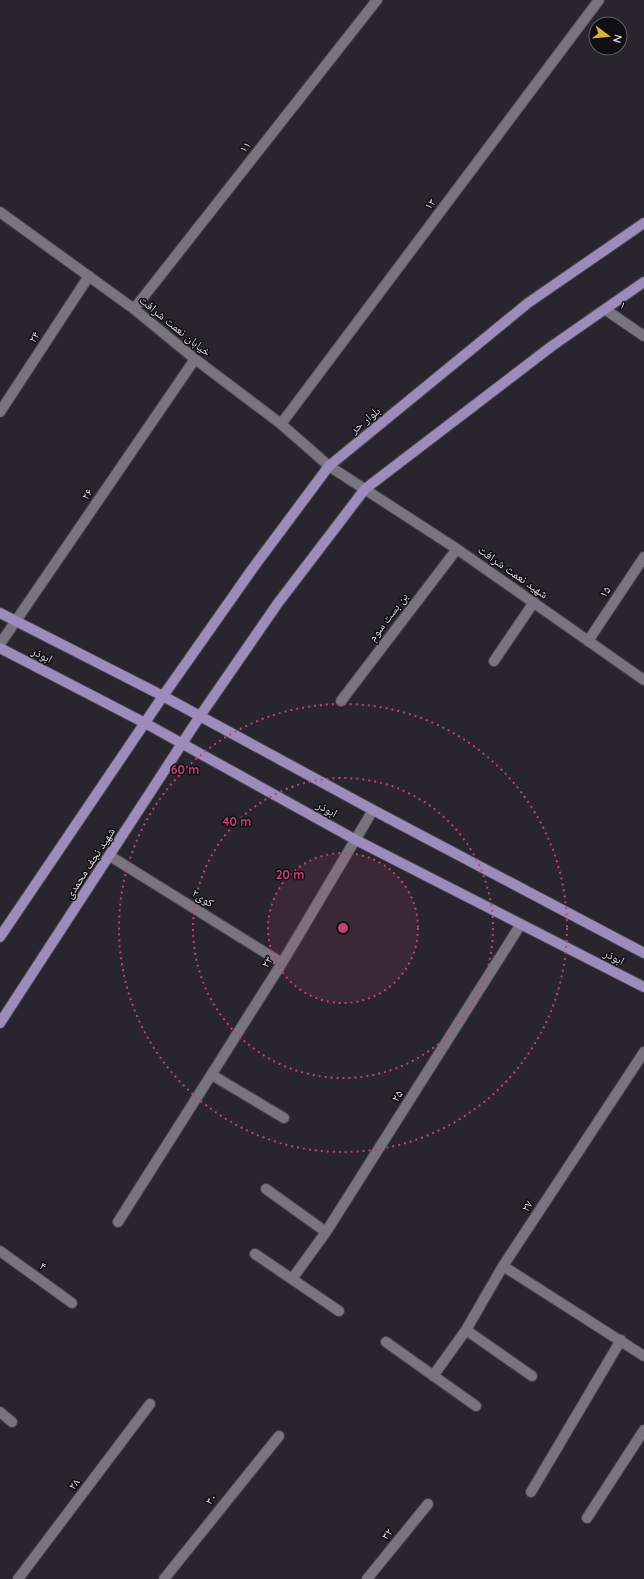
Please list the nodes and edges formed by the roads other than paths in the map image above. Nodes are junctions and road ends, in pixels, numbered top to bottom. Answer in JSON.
{"nodes":[{"id":1,"x":377,"y":0,"type":"edge"},
{"id":2,"x":598,"y":0,"type":"edge"},
{"id":3,"x":0,"y":212,"type":"edge"},
{"id":4,"x":644,"y":223,"type":"edge"},
{"id":5,"x":89,"y":276,"type":"junction"},
{"id":6,"x":644,"y":282,"type":"edge"},
{"id":7,"x":134,"y":309,"type":"junction"},
{"id":8,"x":606,"y":310,"type":"junction"},
{"id":9,"x":644,"y":336,"type":"edge"},
{"id":10,"x":195,"y":359,"type":"junction"},
{"id":11,"x":0,"y":412,"type":"edge"},
{"id":12,"x":281,"y":424,"type":"junction"},
{"id":13,"x":329,"y":466,"type":"junction"},
{"id":14,"x":365,"y":489,"type":"junction"},
{"id":15,"x":457,"y":549,"type":"junction"},
{"id":16,"x":644,"y":557,"type":"edge"},
{"id":17,"x":534,"y":602,"type":"junction"},
{"id":18,"x":0,"y":613,"type":"edge"},
{"id":19,"x":16,"y":621,"type":"junction"},
{"id":20,"x":588,"y":641,"type":"junction"},
{"id":21,"x":0,"y":644,"type":"edge"},
{"id":22,"x":0,"y":648,"type":"edge"},
{"id":23,"x":494,"y":661,"type":"dead end"},
{"id":24,"x":644,"y":680,"type":"edge"},
{"id":25,"x":163,"y":696,"type":"junction"},
{"id":26,"x":341,"y":701,"type":"dead end"},
{"id":27,"x":200,"y":716,"type":"junction"},
{"id":28,"x":145,"y":723,"type":"junction"},
{"id":29,"x":183,"y":744,"type":"junction"},
{"id":30,"x":373,"y":810,"type":"junction"},
{"id":31,"x":356,"y":840,"type":"junction"},
{"id":32,"x":110,"y":856,"type":"junction"},
{"id":33,"x":521,"y":924,"type":"junction"},
{"id":34,"x":0,"y":937,"type":"edge"},
{"id":35,"x":644,"y":953,"type":"edge"},
{"id":36,"x":282,"y":963,"type":"junction"},
{"id":37,"x":642,"y":983,"type":"edge"},
{"id":38,"x":0,"y":1023,"type":"edge"},
{"id":39,"x":644,"y":1052,"type":"edge"},
{"id":40,"x":212,"y":1075,"type":"junction"},
{"id":41,"x":284,"y":1118,"type":"dead end"},
{"id":42,"x":266,"y":1189,"type":"dead end"},
{"id":43,"x":118,"y":1222,"type":"dead end"},
{"id":44,"x":326,"y":1232,"type":"junction"},
{"id":45,"x":0,"y":1251,"type":"edge"},
{"id":46,"x":255,"y":1254,"type":"dead end"},
{"id":47,"x":503,"y":1266,"type":"junction"},
{"id":48,"x":292,"y":1279,"type":"junction"},
{"id":49,"x":72,"y":1303,"type":"dead end"},
{"id":50,"x":339,"y":1311,"type":"dead end"},
{"id":51,"x":466,"y":1330,"type":"junction"},
{"id":52,"x":621,"y":1340,"type":"junction"},
{"id":53,"x":386,"y":1342,"type":"dead end"},
{"id":54,"x":644,"y":1356,"type":"edge"},
{"id":55,"x":433,"y":1376,"type":"junction"},
{"id":56,"x":532,"y":1376,"type":"dead end"},
{"id":57,"x":150,"y":1404,"type":"dead end"},
{"id":58,"x":476,"y":1406,"type":"dead end"},
{"id":59,"x":0,"y":1412,"type":"edge"},
{"id":60,"x":12,"y":1422,"type":"dead end"},
{"id":61,"x":644,"y":1430,"type":"edge"},
{"id":62,"x":279,"y":1436,"type":"dead end"},
{"id":63,"x":531,"y":1492,"type":"dead end"},
{"id":64,"x":428,"y":1504,"type":"dead end"},
{"id":65,"x":587,"y":1518,"type":"dead end"},
{"id":66,"x":18,"y":1579,"type":"edge"},
{"id":67,"x":164,"y":1579,"type":"edge"},
{"id":68,"x":367,"y":1579,"type":"edge"}],
"edges":[{"from":1,"to":7,"type":"street","name":"۱۱"},
{"from":2,"to":12,"type":"street","name":"۱۳"},
{"from":3,"to":5,"type":"street","name":"خیابان نعمت شرافت"},
{"from":4,"to":13,"type":"main road","name":"بلوار حر"},
{"from":5,"to":7,"type":"street","name":"خیابان نعمت شرافت"},
{"from":5,"to":11,"type":"street","name":"۲۴"},
{"from":6,"to":8,"type":"main road"},
{"from":7,"to":10,"type":"street","name":"خیابان نعمت شرافت"},
{"from":8,"to":9,"type":"street","name":"۱"},
{"from":8,"to":14,"type":"main road"},
{"from":10,"to":12,"type":"street","name":"خیابان نعمت شرافت"},
{"from":10,"to":19,"type":"street","name":"۲۶"},
{"from":12,"to":13,"type":"street","name":"خیابان نعمت شرافت"},
{"from":13,"to":14,"type":"street","name":"خیابان نعمت شرافت"},
{"from":13,"to":25,"type":"main road","name":"بلوار حر"},
{"from":14,"to":15,"type":"street","name":"شهید نعمت شرافت"},
{"from":14,"to":27,"type":"main road"},
{"from":15,"to":17,"type":"street","name":"شهید نعمت شرافت"},
{"from":15,"to":26,"type":"street","name":"بن بست سوم"},
{"from":16,"to":20,"type":"street","name":"۱۵"},
{"from":17,"to":20,"type":"street","name":"شهید نعمت شرافت"},
{"from":17,"to":23,"type":"street"},
{"from":18,"to":19,"type":"main road","name":"ابوذر"},
{"from":19,"to":21,"type":"street","name":"۲۶"},
{"from":19,"to":25,"type":"main road","name":"ابوذر"},
{"from":20,"to":24,"type":"street","name":"شهید نعمت شرافت"},
{"from":22,"to":28,"type":"main road","name":"ابوذر"},
{"from":25,"to":27,"type":"main road","name":"ابوذر"},
{"from":25,"to":28,"type":"main road"},
{"from":27,"to":29,"type":"main road","name":"شهید نجف محمدی"},
{"from":27,"to":30,"type":"main road","name":"ابوذر"},
{"from":28,"to":29,"type":"main road","name":"ابوذر"},
{"from":28,"to":34,"type":"main road"},
{"from":29,"to":31,"type":"main road","name":"ابوذر"},
{"from":29,"to":32,"type":"main road","name":"شهید نجف محمدی"},
{"from":30,"to":31,"type":"street","name":"۲۳"},
{"from":30,"to":35,"type":"main road","name":"ابوذر"},
{"from":31,"to":33,"type":"main road","name":"ابوذر"},
{"from":31,"to":36,"type":"street","name":"۲۳"},
{"from":32,"to":36,"type":"street","name":"کوی۲"},
{"from":32,"to":38,"type":"main road","name":"شهید نجف محمدی"},
{"from":33,"to":37,"type":"main road","name":"ابوذر"},
{"from":33,"to":44,"type":"street","name":"۲۵"},
{"from":36,"to":40,"type":"street","name":"۲۳"},
{"from":39,"to":47,"type":"street","name":"۲۷"},
{"from":40,"to":41,"type":"street"},
{"from":40,"to":43,"type":"street","name":"۲۳"},
{"from":42,"to":44,"type":"street"},
{"from":44,"to":48,"type":"street","name":"۲۵"},
{"from":45,"to":49,"type":"street","name":"۴"},
{"from":46,"to":48,"type":"street"},
{"from":47,"to":51,"type":"street","name":"۲۷"},
{"from":47,"to":52,"type":"street"},
{"from":48,"to":50,"type":"street"},
{"from":51,"to":55,"type":"street","name":"۲۷"},
{"from":51,"to":56,"type":"street"},
{"from":52,"to":54,"type":"street"},
{"from":52,"to":63,"type":"street"},
{"from":53,"to":55,"type":"street"},
{"from":55,"to":58,"type":"street"},
{"from":57,"to":66,"type":"street","name":"۲۸"},
{"from":59,"to":60,"type":"street"},
{"from":61,"to":65,"type":"street"},
{"from":62,"to":67,"type":"street","name":"۳۰"},
{"from":64,"to":68,"type":"street","name":"۳۲"}]}
